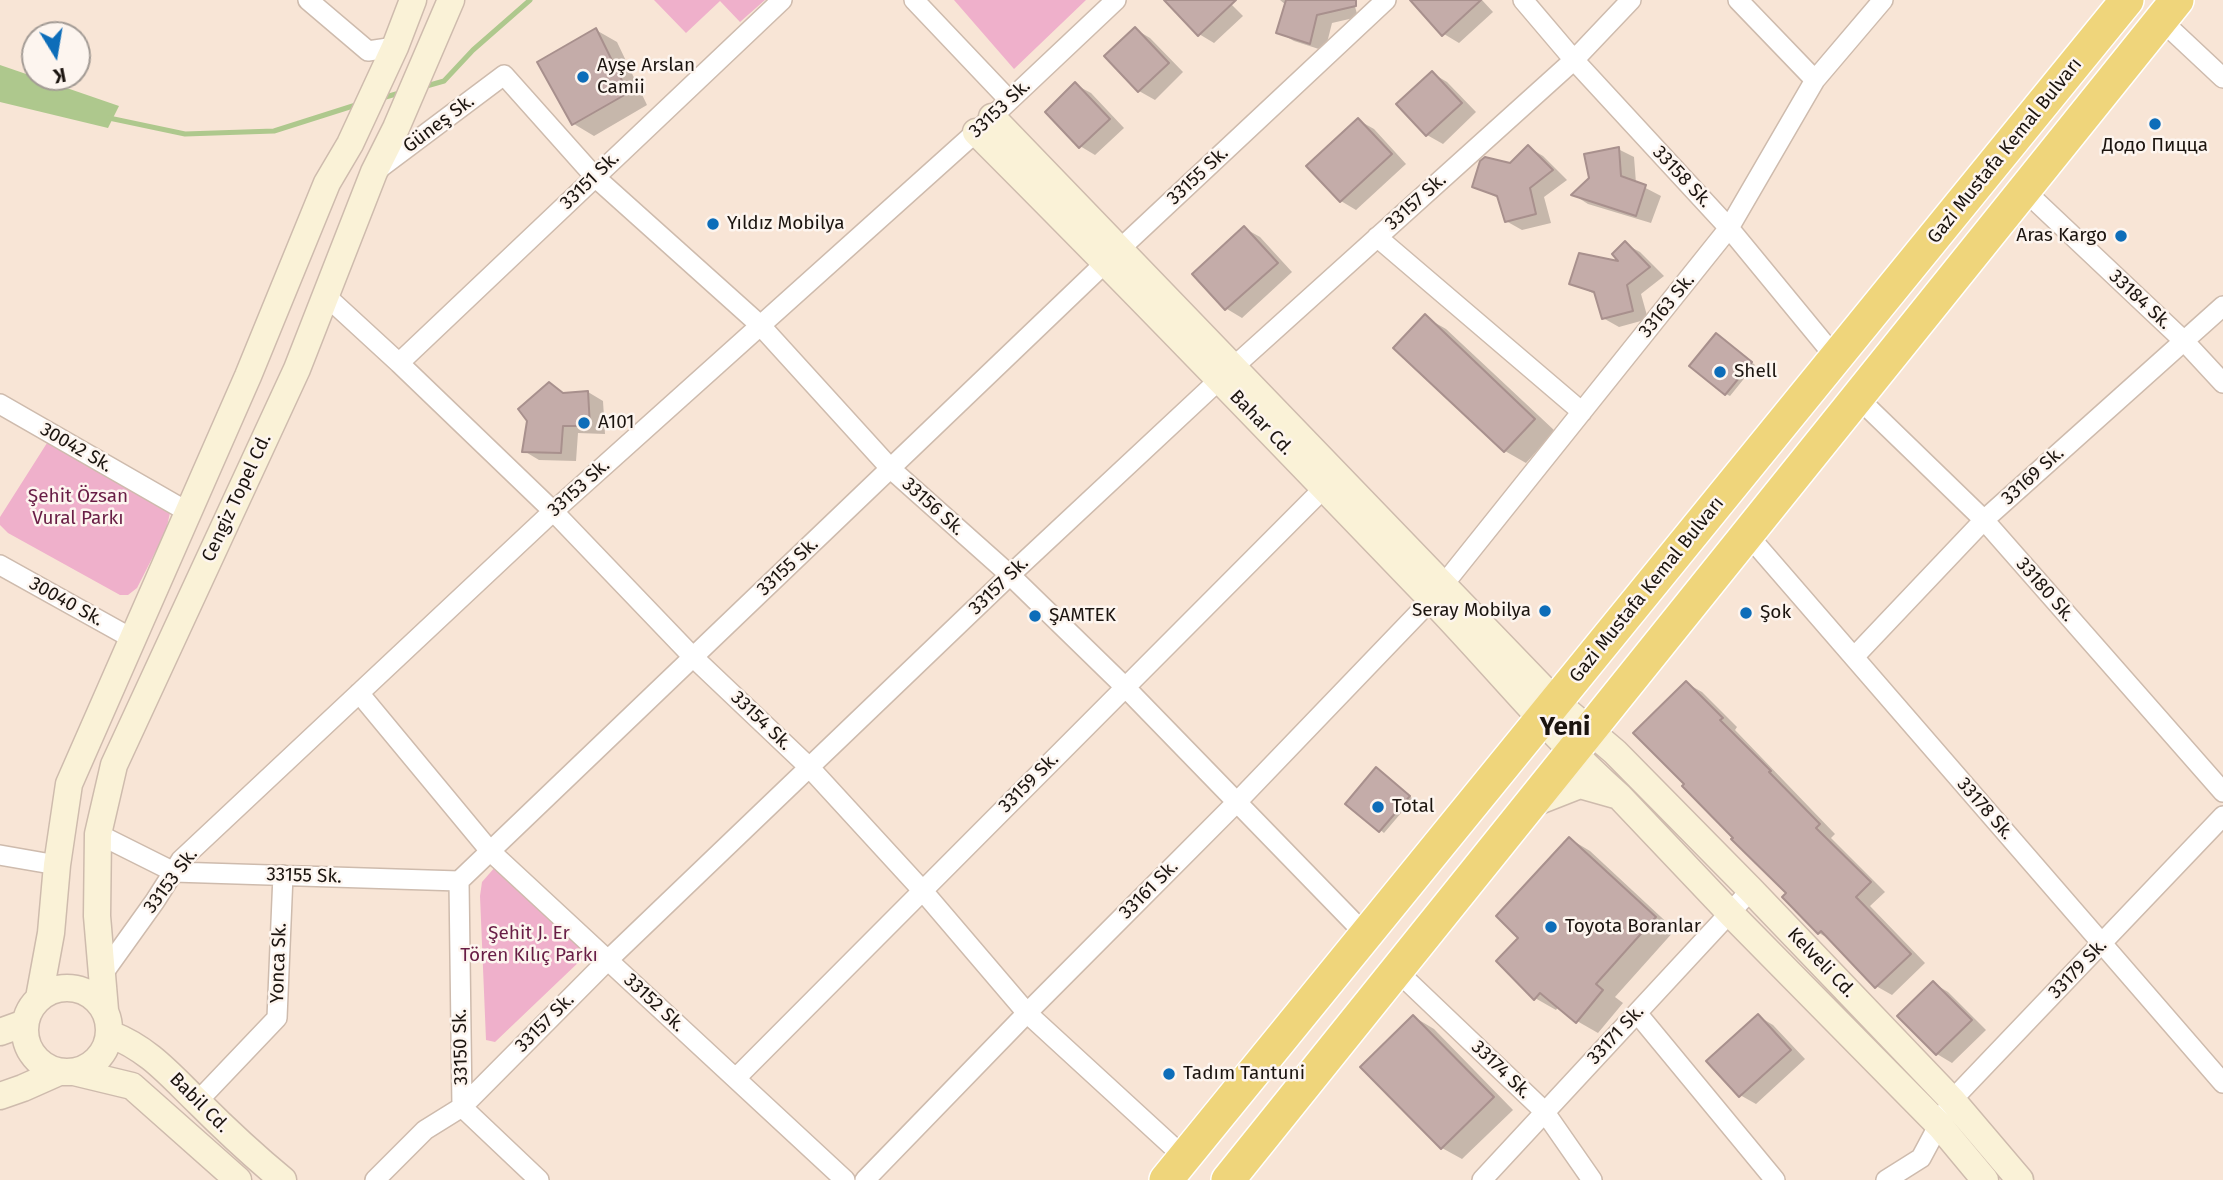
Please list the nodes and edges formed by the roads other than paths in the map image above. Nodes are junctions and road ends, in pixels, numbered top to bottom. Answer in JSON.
{"nodes":[{"id":1,"x":308,"y":0,"type":"edge"},
{"id":2,"x":413,"y":0,"type":"edge"},
{"id":3,"x":782,"y":0,"type":"edge"},
{"id":4,"x":914,"y":0,"type":"edge"},
{"id":5,"x":1116,"y":0,"type":"edge"},
{"id":6,"x":1386,"y":0,"type":"edge"},
{"id":7,"x":1523,"y":0,"type":"edge"},
{"id":8,"x":1631,"y":0,"type":"edge"},
{"id":9,"x":1738,"y":0,"type":"edge"},
{"id":10,"x":1883,"y":0,"type":"edge"},
{"id":11,"x":2127,"y":0,"type":"edge"},
{"id":12,"x":451,"y":1,"type":"edge"},
{"id":13,"x":2169,"y":10,"type":"edge"},
{"id":14,"x":395,"y":47,"type":"junction"},
{"id":15,"x":1574,"y":61,"type":"junction"},
{"id":16,"x":504,"y":75,"type":"joint"},
{"id":17,"x":2223,"y":78,"type":"edge"},
{"id":18,"x":1815,"y":80,"type":"junction"},
{"id":19,"x":992,"y":116,"type":"junction"},
{"id":20,"x":374,"y":172,"type":"junction"},
{"id":21,"x":594,"y":177,"type":"junction"},
{"id":22,"x":2024,"y":190,"type":"junction"},
{"id":23,"x":1729,"y":228,"type":"junction"},
{"id":24,"x":1377,"y":237,"type":"junction"},
{"id":25,"x":1113,"y":256,"type":"junction"},
{"id":26,"x":325,"y":295,"type":"junction"},
{"id":27,"x":2223,"y":306,"type":"edge"},
{"id":28,"x":760,"y":326,"type":"junction"},
{"id":29,"x":2185,"y":342,"type":"junction"},
{"id":30,"x":1836,"y":358,"type":"junction"},
{"id":31,"x":399,"y":363,"type":"junction"},
{"id":32,"x":1226,"y":373,"type":"junction"},
{"id":33,"x":2223,"y":383,"type":"edge"},
{"id":34,"x":1857,"y":397,"type":"junction"},
{"id":35,"x":0,"y":404,"type":"edge"},
{"id":36,"x":1582,"y":412,"type":"junction"},
{"id":37,"x":891,"y":470,"type":"junction"},
{"id":38,"x":1323,"y":489,"type":"junction"},
{"id":39,"x":553,"y":511,"type":"junction"},
{"id":40,"x":188,"y":512,"type":"junction"},
{"id":41,"x":1984,"y":520,"type":"junction"},
{"id":42,"x":1748,"y":534,"type":"junction"},
{"id":43,"x":0,"y":565,"type":"edge"},
{"id":44,"x":1010,"y":575,"type":"junction"},
{"id":45,"x":1437,"y":592,"type":"junction"},
{"id":46,"x":133,"y":639,"type":"junction"},
{"id":47,"x":693,"y":657,"type":"junction"},
{"id":48,"x":1854,"y":657,"type":"junction"},
{"id":49,"x":1124,"y":686,"type":"junction"},
{"id":50,"x":359,"y":693,"type":"junction"},
{"id":51,"x":1549,"y":710,"type":"junction"},
{"id":52,"x":1593,"y":745,"type":"junction"},
{"id":53,"x":810,"y":768,"type":"junction"},
{"id":54,"x":2223,"y":792,"type":"edge"},
{"id":55,"x":1619,"y":796,"type":"junction"},
{"id":56,"x":1236,"y":803,"type":"junction"},
{"id":57,"x":1529,"y":805,"type":"junction"},
{"id":58,"x":2223,"y":816,"type":"edge"},
{"id":59,"x":98,"y":834,"type":"junction"},
{"id":60,"x":490,"y":851,"type":"junction"},
{"id":61,"x":0,"y":855,"type":"edge"},
{"id":62,"x":57,"y":865,"type":"junction"},
{"id":63,"x":174,"y":872,"type":"junction"},
{"id":64,"x":283,"y":875,"type":"junction"},
{"id":65,"x":459,"y":881,"type":"junction"},
{"id":66,"x":922,"y":890,"type":"junction"},
{"id":67,"x":1751,"y":890,"type":"junction"},
{"id":68,"x":1731,"y":914,"type":"junction"},
{"id":69,"x":1366,"y":935,"type":"junction"},
{"id":70,"x":2102,"y":945,"type":"junction"},
{"id":71,"x":608,"y":960,"type":"junction"},
{"id":72,"x":1397,"y":971,"type":"junction"},
{"id":73,"x":102,"y":975,"type":"junction"},
{"id":74,"x":39,"y":998,"type":"junction"},
{"id":75,"x":1027,"y":1013,"type":"junction"},
{"id":76,"x":1637,"y":1013,"type":"junction"},
{"id":77,"x":107,"y":1022,"type":"junction"},
{"id":78,"x":12,"y":1027,"type":"edge"},
{"id":79,"x":66,"y":1072,"type":"junction"},
{"id":80,"x":736,"y":1078,"type":"junction"},
{"id":81,"x":2223,"y":1083,"type":"edge"},
{"id":82,"x":0,"y":1096,"type":"edge"},
{"id":83,"x":1952,"y":1100,"type":"junction"},
{"id":84,"x":197,"y":1102,"type":"junction"},
{"id":85,"x":462,"y":1107,"type":"junction"},
{"id":86,"x":1544,"y":1111,"type":"junction"},
{"id":87,"x":1940,"y":1126,"type":"junction"},
{"id":88,"x":1175,"y":1168,"type":"edge"},
{"id":89,"x":238,"y":1180,"type":"edge"},
{"id":90,"x":283,"y":1180,"type":"edge"},
{"id":91,"x":375,"y":1180,"type":"edge"},
{"id":92,"x":539,"y":1180,"type":"edge"},
{"id":93,"x":845,"y":1180,"type":"edge"},
{"id":94,"x":865,"y":1180,"type":"edge"},
{"id":95,"x":1228,"y":1180,"type":"edge"},
{"id":96,"x":1482,"y":1180,"type":"edge"},
{"id":97,"x":1592,"y":1180,"type":"edge"},
{"id":98,"x":1775,"y":1180,"type":"edge"},
{"id":99,"x":1886,"y":1180,"type":"edge"},
{"id":100,"x":1985,"y":1180,"type":"edge"},
{"id":101,"x":2020,"y":1180,"type":"edge"}],
"edges":[{"from":1,"to":14,"type":"street"},
{"from":2,"to":14,"type":"street","name":"Cengiz Topel Cd."},
{"from":3,"to":21,"type":"street","name":"33151 Sk."},
{"from":4,"to":19,"type":"street","name":"Bahar Cd."},
{"from":5,"to":19,"type":"street","name":"33153 Sk."},
{"from":6,"to":25,"type":"street","name":"33155 Sk."},
{"from":7,"to":15,"type":"street","name":"33158 Sk."},
{"from":8,"to":15,"type":"street","name":"33157 Sk."},
{"from":9,"to":18,"type":"street"},
{"from":10,"to":18,"type":"street","name":"33163 Sk."},
{"from":11,"to":30,"type":"highway","name":"Gazi Mustafa Kemal Bulvarı"},
{"from":12,"to":20,"type":"street","name":"Cengiz Topel Cd."},
{"from":13,"to":17,"type":"street"},
{"from":13,"to":22,"type":"highway","name":"Gazi Mustafa Kemal Bulvarı"},
{"from":14,"to":40,"type":"street","name":"Cengiz Topel Cd."},
{"from":15,"to":23,"type":"street","name":"33158 Sk."},
{"from":15,"to":24,"type":"street","name":"33157 Sk."},
{"from":16,"to":20,"type":"street","name":"Güneş Sk."},
{"from":16,"to":21,"type":"street","name":"33156 Sk."},
{"from":18,"to":23,"type":"street","name":"33163 Sk."},
{"from":19,"to":25,"type":"street","name":"Bahar Cd."},
{"from":19,"to":28,"type":"street","name":"33153 Sk."},
{"from":20,"to":26,"type":"street","name":"Cengiz Topel Cd."},
{"from":21,"to":28,"type":"street","name":"33156 Sk."},
{"from":21,"to":31,"type":"street","name":"33151 Sk."},
{"from":22,"to":29,"type":"street","name":"33184 Sk."},
{"from":22,"to":34,"type":"highway","name":"Gazi Mustafa Kemal Bulvarı"},
{"from":23,"to":30,"type":"street","name":"33158 Sk."},
{"from":23,"to":36,"type":"street","name":"33163 Sk."},
{"from":24,"to":32,"type":"street","name":"33157 Sk."},
{"from":24,"to":36,"type":"street"},
{"from":25,"to":32,"type":"street","name":"Bahar Cd."},
{"from":25,"to":37,"type":"street","name":"33155 Sk."},
{"from":26,"to":31,"type":"street","name":"33154 Sk."},
{"from":26,"to":59,"type":"street","name":"Cengiz Topel Cd."},
{"from":27,"to":29,"type":"street","name":"33169 Sk."},
{"from":28,"to":37,"type":"street","name":"33156 Sk."},
{"from":28,"to":39,"type":"street","name":"33153 Sk."},
{"from":29,"to":33,"type":"street","name":"33184 Sk."},
{"from":29,"to":41,"type":"street","name":"33169 Sk."},
{"from":30,"to":51,"type":"highway","name":"Gazi Mustafa Kemal Bulvarı"},
{"from":31,"to":39,"type":"street","name":"33154 Sk."},
{"from":32,"to":38,"type":"street","name":"Bahar Cd."},
{"from":32,"to":44,"type":"street","name":"33157 Sk."},
{"from":32,"to":45,"type":"street","name":"Bahar Cd."},
{"from":34,"to":41,"type":"street","name":"33180 Sk."},
{"from":34,"to":42,"type":"highway","name":"Gazi Mustafa Kemal Bulvarı"},
{"from":35,"to":40,"type":"street","name":"30042 Sk."},
{"from":36,"to":45,"type":"street","name":"33163 Sk."},
{"from":37,"to":44,"type":"street","name":"33156 Sk."},
{"from":37,"to":47,"type":"street","name":"33155 Sk."},
{"from":38,"to":45,"type":"street","name":"Bahar Cd."},
{"from":38,"to":49,"type":"street","name":"33159 Sk."},
{"from":39,"to":47,"type":"street","name":"33154 Sk."},
{"from":39,"to":50,"type":"street","name":"33153 Sk."},
{"from":40,"to":46,"type":"street","name":"Cengiz Topel Cd."},
{"from":41,"to":48,"type":"street","name":"33169 Sk."},
{"from":41,"to":54,"type":"street","name":"33180 Sk."},
{"from":42,"to":48,"type":"street","name":"33178 Sk."},
{"from":42,"to":52,"type":"highway","name":"Gazi Mustafa Kemal Bulvarı"},
{"from":43,"to":46,"type":"street","name":"30040 Sk."},
{"from":44,"to":49,"type":"street","name":"33156 Sk."},
{"from":44,"to":53,"type":"street","name":"33157 Sk."},
{"from":45,"to":51,"type":"street","name":"Bahar Cd."},
{"from":45,"to":56,"type":"street","name":"33161 Sk."},
{"from":46,"to":62,"type":"street","name":"Cengiz Topel Cd."},
{"from":47,"to":53,"type":"street","name":"33154 Sk."},
{"from":47,"to":60,"type":"street","name":"33155 Sk."},
{"from":48,"to":70,"type":"street","name":"33178 Sk."},
{"from":49,"to":56,"type":"street","name":"33156 Sk."},
{"from":49,"to":66,"type":"street","name":"33159 Sk."},
{"from":50,"to":60,"type":"street","name":"33152 Sk."},
{"from":50,"to":63,"type":"street","name":"33153 Sk."},
{"from":51,"to":52,"type":"street","name":"Kelveli Cd."},
{"from":51,"to":69,"type":"highway","name":"Gazi Mustafa Kemal Bulvarı"},
{"from":52,"to":55,"type":"street","name":"Kelveli Cd."},
{"from":52,"to":57,"type":"highway","name":"Gazi Mustafa Kemal Bulvarı"},
{"from":52,"to":67,"type":"street","name":"Kelveli Cd."},
{"from":53,"to":66,"type":"street","name":"33154 Sk."},
{"from":53,"to":71,"type":"street","name":"33157 Sk."},
{"from":55,"to":57,"type":"street"},
{"from":55,"to":68,"type":"street","name":"Kelveli Cd."},
{"from":56,"to":69,"type":"street","name":"33156 Sk."},
{"from":56,"to":75,"type":"street","name":"33161 Sk."},
{"from":57,"to":72,"type":"highway","name":"Gazi Mustafa Kemal Bulvarı"},
{"from":58,"to":70,"type":"street","name":"33179 Sk."},
{"from":59,"to":63,"type":"street","name":"33155 Sk."},
{"from":59,"to":73,"type":"street","name":"Cengiz Topel Cd."},
{"from":60,"to":65,"type":"street","name":"33155 Sk."},
{"from":60,"to":71,"type":"street","name":"33152 Sk."},
{"from":61,"to":62,"type":"street"},
{"from":62,"to":74,"type":"street","name":"Cengiz Topel Cd."},
{"from":63,"to":64,"type":"street","name":"33155 Sk."},
{"from":63,"to":73,"type":"street","name":"33153 Sk."},
{"from":64,"to":65,"type":"street","name":"33155 Sk."},
{"from":64,"to":84,"type":"street","name":"Yonca Sk."},
{"from":65,"to":85,"type":"street","name":"33150 Sk."},
{"from":66,"to":75,"type":"street","name":"33154 Sk."},
{"from":66,"to":80,"type":"street","name":"33159 Sk."},
{"from":67,"to":68,"type":"street","name":"33171 Sk."},
{"from":67,"to":83,"type":"street","name":"Kelveli Cd."},
{"from":68,"to":76,"type":"street","name":"33171 Sk."},
{"from":68,"to":87,"type":"street","name":"Kelveli Cd."},
{"from":69,"to":88,"type":"highway","name":"Gazi Mustafa Kemal Bulvarı"},
{"from":70,"to":81,"type":"street","name":"33178 Sk."},
{"from":70,"to":83,"type":"street","name":"33179 Sk."},
{"from":71,"to":80,"type":"street","name":"33152 Sk."},
{"from":71,"to":85,"type":"street","name":"33157 Sk."},
{"from":72,"to":86,"type":"street","name":"33174 Sk."},
{"from":72,"to":95,"type":"highway","name":"Gazi Mustafa Kemal Bulvarı"},
{"from":73,"to":77,"type":"street","name":"Cengiz Topel Cd."},
{"from":74,"to":77,"type":"street"},
{"from":74,"to":78,"type":"street"},
{"from":75,"to":88,"type":"street","name":"33154 Sk."},
{"from":75,"to":94,"type":"street","name":"33161 Sk."},
{"from":76,"to":86,"type":"street","name":"33171 Sk."},
{"from":76,"to":98,"type":"street"},
{"from":77,"to":79,"type":"street"},
{"from":77,"to":84,"type":"street","name":"Babil Cd."},
{"from":78,"to":79,"type":"street"},
{"from":79,"to":82,"type":"street"},
{"from":79,"to":89,"type":"street","name":"Babil Cd."},
{"from":80,"to":93,"type":"street","name":"33152 Sk."},
{"from":83,"to":87,"type":"street","name":"33179 Sk."},
{"from":83,"to":101,"type":"street","name":"Kelveli Cd."},
{"from":84,"to":90,"type":"street","name":"Babil Cd."},
{"from":85,"to":91,"type":"street","name":"33157 Sk."},
{"from":85,"to":92,"type":"street","name":"33150 Sk."},
{"from":86,"to":96,"type":"street","name":"33171 Sk."},
{"from":86,"to":97,"type":"street","name":"33174 Sk."},
{"from":87,"to":99,"type":"street","name":"33179 Sk."},
{"from":87,"to":100,"type":"street","name":"Kelveli Cd."}]}
